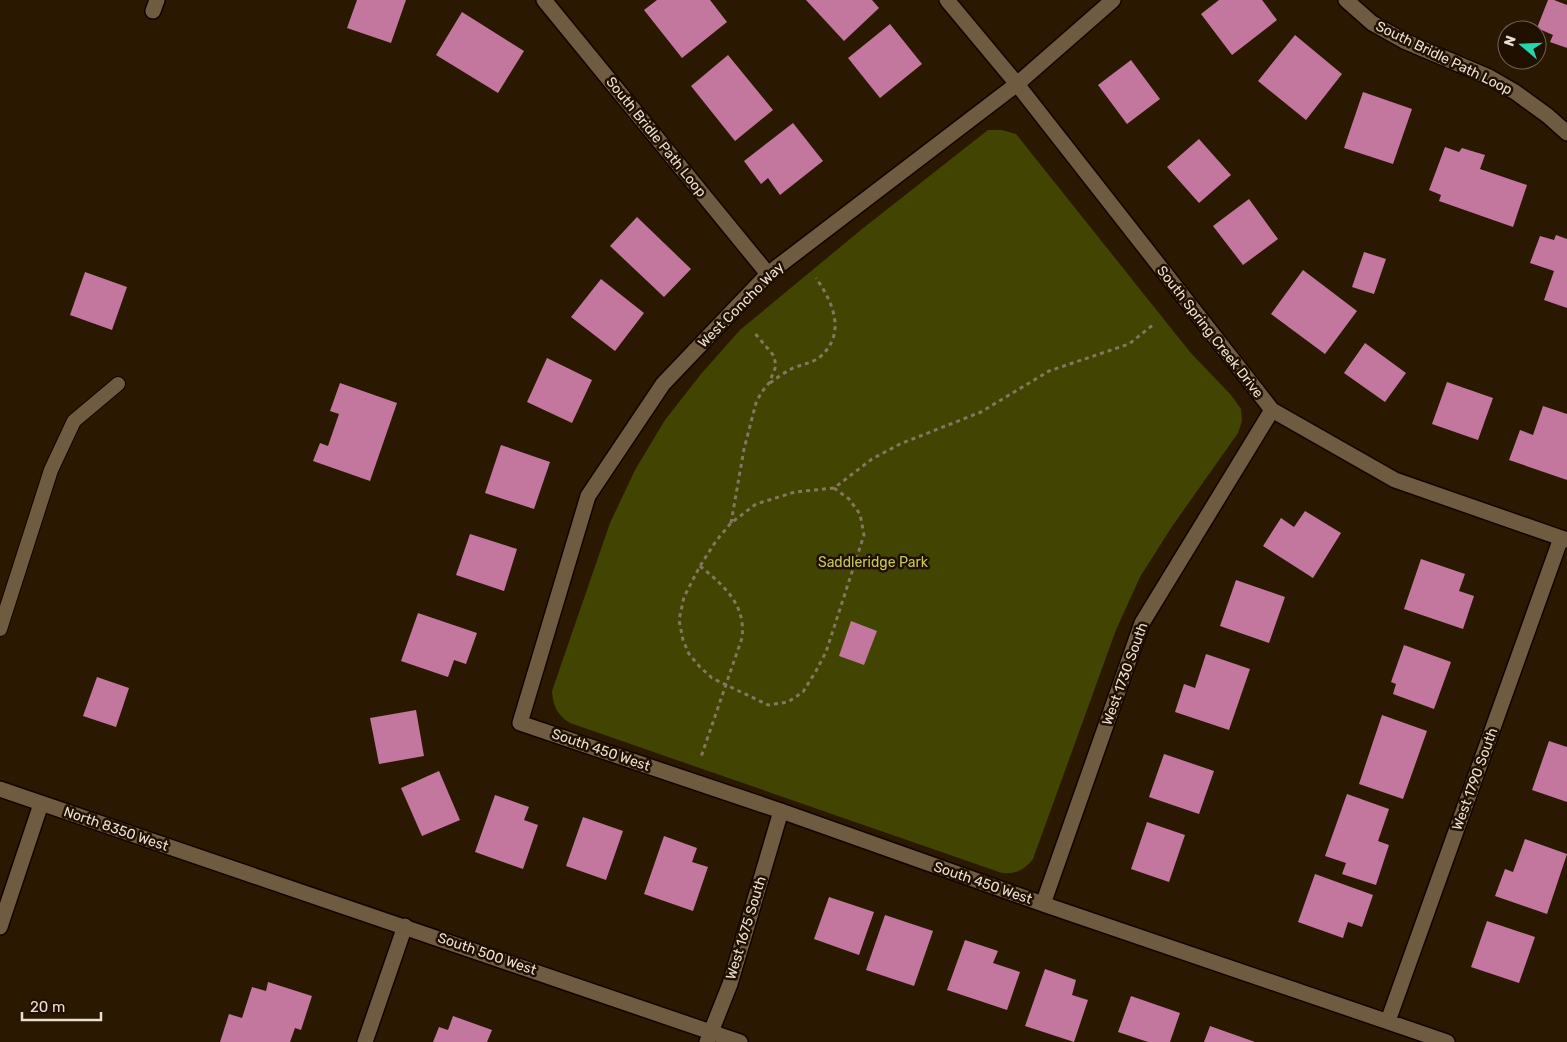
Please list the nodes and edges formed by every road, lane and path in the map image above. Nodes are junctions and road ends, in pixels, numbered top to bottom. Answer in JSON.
{"nodes":[{"id":1,"x":544,"y":0,"type":"edge"},
{"id":2,"x":947,"y":0,"type":"edge"},
{"id":3,"x":1113,"y":0,"type":"edge"},
{"id":4,"x":1346,"y":0,"type":"edge"},
{"id":5,"x":1017,"y":84,"type":"junction"},
{"id":6,"x":1567,"y":133,"type":"edge"},
{"id":7,"x":768,"y":274,"type":"junction"},
{"id":8,"x":816,"y":278,"type":"dead end"},
{"id":9,"x":1154,"y":324,"type":"dead end"},
{"id":10,"x":753,"y":332,"type":"dead end"},
{"id":11,"x":118,"y":384,"type":"dead end"},
{"id":12,"x":769,"y":384,"type":"junction"},
{"id":13,"x":1272,"y":410,"type":"junction"},
{"id":14,"x":834,"y":488,"type":"junction"},
{"id":15,"x":731,"y":524,"type":"junction"},
{"id":16,"x":1564,"y":539,"type":"edge"},
{"id":17,"x":700,"y":566,"type":"junction"},
{"id":18,"x":0,"y":629,"type":"edge"},
{"id":19,"x":726,"y":686,"type":"junction"},
{"id":20,"x":520,"y":723,"type":"joint"},
{"id":21,"x":701,"y":757,"type":"dead end"},
{"id":22,"x":0,"y":789,"type":"edge"},
{"id":23,"x":41,"y":804,"type":"junction"},
{"id":24,"x":781,"y":812,"type":"junction"},
{"id":25,"x":233,"y":869,"type":"joint"},
{"id":26,"x":1043,"y":904,"type":"junction"},
{"id":27,"x":405,"y":926,"type":"junction"},
{"id":28,"x":0,"y":927,"type":"edge"},
{"id":29,"x":1388,"y":1021,"type":"junction"},
{"id":30,"x":709,"y":1037,"type":"edge"},
{"id":31,"x":365,"y":1042,"type":"edge"},
{"id":32,"x":740,"y":1042,"type":"edge"},
{"id":33,"x":1447,"y":1042,"type":"edge"}],
"edges":[{"from":1,"to":7,"type":"street","name":"South Bridle Path Loop"},
{"from":2,"to":5,"type":"street","name":"South Spring Creek Drive"},
{"from":3,"to":5,"type":"street","name":"West Concho Way"},
{"from":4,"to":6,"type":"street","name":"South Bridle Path Loop"},
{"from":5,"to":7,"type":"street","name":"West Concho Way"},
{"from":5,"to":13,"type":"street","name":"South Spring Creek Drive"},
{"from":7,"to":20,"type":"street","name":"West Concho Way"},
{"from":8,"to":12,"type":"path"},
{"from":9,"to":14,"type":"path"},
{"from":10,"to":12,"type":"path"},
{"from":11,"to":18,"type":"lane"},
{"from":12,"to":15,"type":"path"},
{"from":13,"to":16,"type":"street","name":"South Spring Creek Drive"},
{"from":13,"to":26,"type":"street","name":"West 1730 South"},
{"from":14,"to":15,"type":"path"},
{"from":14,"to":19,"type":"path"},
{"from":15,"to":17,"type":"path"},
{"from":16,"to":29,"type":"street","name":"West 1790 South"},
{"from":17,"to":19,"type":"path"},
{"from":17,"to":19,"type":"path"},
{"from":19,"to":21,"type":"path"},
{"from":20,"to":24,"type":"street","name":"South 450 West"},
{"from":22,"to":23,"type":"street","name":"North 8350 West"},
{"from":23,"to":25,"type":"street","name":"North 8350 West"},
{"from":23,"to":28,"type":"street"},
{"from":24,"to":26,"type":"street","name":"South 450 West"},
{"from":24,"to":30,"type":"street","name":"West 1675 South"},
{"from":25,"to":27,"type":"street","name":"South 500 West"},
{"from":26,"to":29,"type":"street","name":"South 450 West"},
{"from":27,"to":30,"type":"street","name":"South 500 West"},
{"from":27,"to":31,"type":"street"},
{"from":29,"to":33,"type":"street","name":"South 450 West"},
{"from":30,"to":32,"type":"street","name":"South 500 West"}]}
